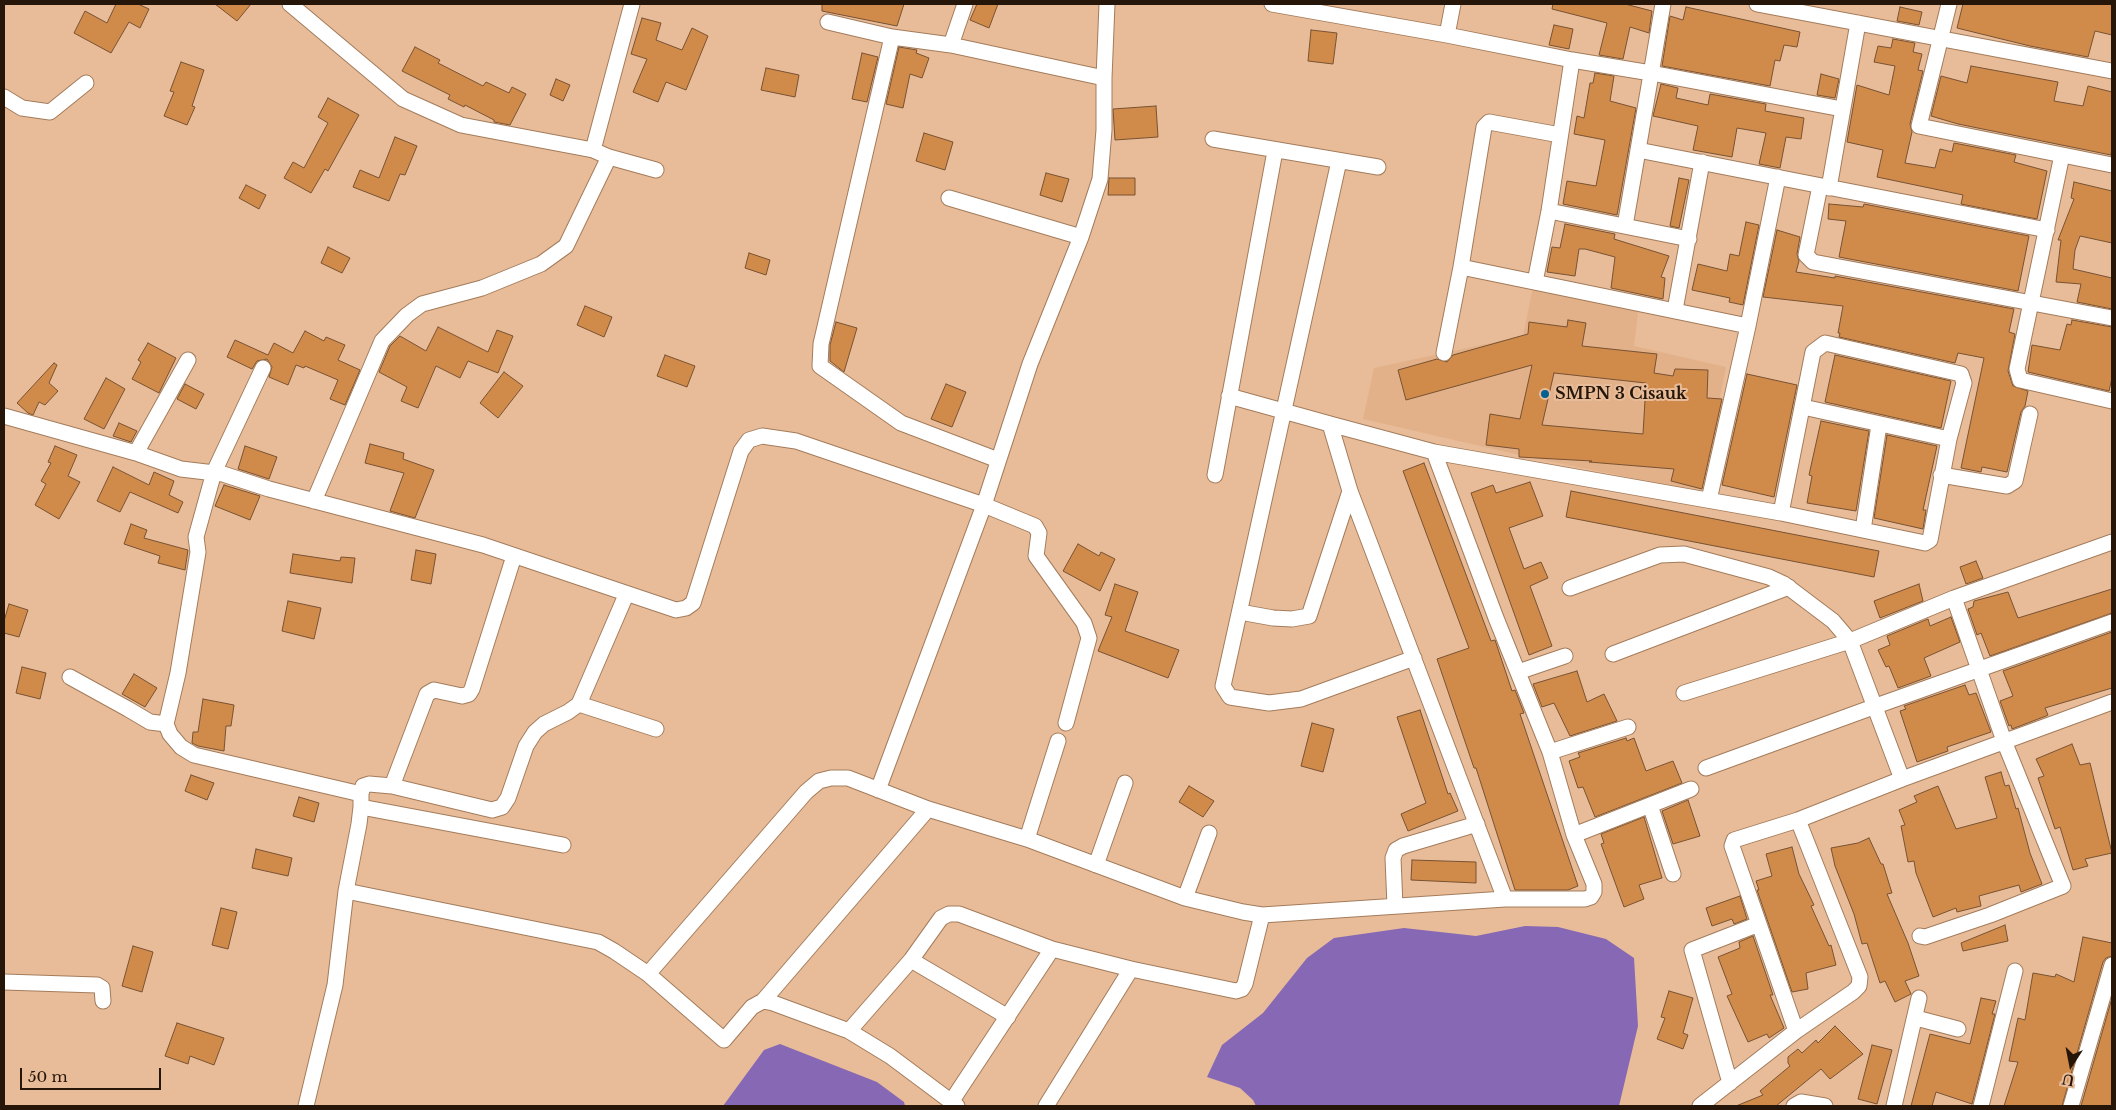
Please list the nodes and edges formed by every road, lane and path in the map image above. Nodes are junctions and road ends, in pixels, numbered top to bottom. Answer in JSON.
{"nodes":[{"id":1,"x":290,"y":4,"type":"edge"},
{"id":2,"x":632,"y":4,"type":"edge"},
{"id":3,"x":965,"y":4,"type":"edge"},
{"id":4,"x":1107,"y":4,"type":"edge"},
{"id":5,"x":1272,"y":4,"type":"edge"},
{"id":6,"x":1453,"y":4,"type":"edge"},
{"id":7,"x":1663,"y":4,"type":"edge"},
{"id":8,"x":1949,"y":4,"type":"edge"},
{"id":9,"x":1765,"y":5,"type":"edge"},
{"id":10,"x":828,"y":22,"type":"dead end"},
{"id":11,"x":1858,"y":24,"type":"junction"},
{"id":12,"x":1447,"y":34,"type":"junction"},
{"id":13,"x":892,"y":36,"type":"junction"},
{"id":14,"x":1940,"y":39,"type":"junction"},
{"id":15,"x":951,"y":44,"type":"junction"},
{"id":16,"x":1572,"y":60,"type":"junction"},
{"id":17,"x":2112,"y":71,"type":"edge"},
{"id":18,"x":1651,"y":73,"type":"junction"},
{"id":19,"x":1104,"y":78,"type":"junction"},
{"id":20,"x":86,"y":83,"type":"dead end"},
{"id":21,"x":4,"y":97,"type":"edge"},
{"id":22,"x":1842,"y":110,"type":"junction"},
{"id":23,"x":1560,"y":135,"type":"junction"},
{"id":24,"x":1213,"y":139,"type":"dead end"},
{"id":25,"x":593,"y":150,"type":"junction"},
{"id":26,"x":1638,"y":150,"type":"junction"},
{"id":27,"x":1275,"y":151,"type":"junction"},
{"id":28,"x":2062,"y":155,"type":"junction"},
{"id":29,"x":609,"y":157,"type":"junction"},
{"id":30,"x":1339,"y":161,"type":"junction"},
{"id":31,"x":1702,"y":162,"type":"junction"},
{"id":32,"x":2112,"y":165,"type":"edge"},
{"id":33,"x":1378,"y":167,"type":"dead end"},
{"id":34,"x":656,"y":170,"type":"dead end"},
{"id":35,"x":1778,"y":177,"type":"junction"},
{"id":36,"x":1824,"y":187,"type":"junction"},
{"id":37,"x":949,"y":198,"type":"dead end"},
{"id":38,"x":1549,"y":211,"type":"junction"},
{"id":39,"x":1625,"y":226,"type":"junction"},
{"id":40,"x":2047,"y":230,"type":"junction"},
{"id":41,"x":1081,"y":238,"type":"junction"},
{"id":42,"x":1689,"y":239,"type":"junction"},
{"id":43,"x":1461,"y":267,"type":"junction"},
{"id":44,"x":1535,"y":282,"type":"junction"},
{"id":45,"x":2031,"y":302,"type":"junction"},
{"id":46,"x":1675,"y":310,"type":"junction"},
{"id":47,"x":2112,"y":318,"type":"edge"},
{"id":48,"x":1748,"y":326,"type":"junction"},
{"id":49,"x":1444,"y":353,"type":"dead end"},
{"id":50,"x":188,"y":360,"type":"dead end"},
{"id":51,"x":263,"y":368,"type":"dead end"},
{"id":52,"x":1229,"y":396,"type":"junction"},
{"id":53,"x":2112,"y":401,"type":"edge"},
{"id":54,"x":1803,"y":407,"type":"junction"},
{"id":55,"x":1283,"y":410,"type":"junction"},
{"id":56,"x":2030,"y":414,"type":"dead end"},
{"id":57,"x":4,"y":416,"type":"edge"},
{"id":58,"x":1330,"y":424,"type":"junction"},
{"id":59,"x":1879,"y":425,"type":"junction"},
{"id":60,"x":1949,"y":439,"type":"junction"},
{"id":61,"x":1434,"y":452,"type":"junction"},
{"id":62,"x":136,"y":453,"type":"junction"},
{"id":63,"x":998,"y":460,"type":"junction"},
{"id":64,"x":214,"y":472,"type":"junction"},
{"id":65,"x":1215,"y":475,"type":"dead end"},
{"id":66,"x":1941,"y":475,"type":"junction"},
{"id":67,"x":1350,"y":491,"type":"junction"},
{"id":68,"x":1709,"y":500,"type":"junction"},
{"id":69,"x":314,"y":501,"type":"junction"},
{"id":70,"x":984,"y":504,"type":"junction"},
{"id":71,"x":1781,"y":513,"type":"junction"},
{"id":72,"x":1863,"y":530,"type":"junction"},
{"id":73,"x":2112,"y":542,"type":"edge"},
{"id":74,"x":514,"y":556,"type":"junction"},
{"id":75,"x":1789,"y":587,"type":"junction"},
{"id":76,"x":1570,"y":588,"type":"dead end"},
{"id":77,"x":626,"y":595,"type":"junction"},
{"id":78,"x":1954,"y":598,"type":"junction"},
{"id":79,"x":1240,"y":612,"type":"junction"},
{"id":80,"x":2112,"y":622,"type":"edge"},
{"id":81,"x":1850,"y":641,"type":"junction"},
{"id":82,"x":1613,"y":654,"type":"dead end"},
{"id":83,"x":1565,"y":656,"type":"dead end"},
{"id":84,"x":1414,"y":658,"type":"junction"},
{"id":85,"x":1979,"y":670,"type":"junction"},
{"id":86,"x":1518,"y":672,"type":"junction"},
{"id":87,"x":70,"y":678,"type":"dead end"},
{"id":88,"x":1684,"y":693,"type":"dead end"},
{"id":89,"x":2112,"y":702,"type":"edge"},
{"id":90,"x":578,"y":704,"type":"junction"},
{"id":91,"x":1876,"y":706,"type":"junction"},
{"id":92,"x":1066,"y":723,"type":"dead end"},
{"id":93,"x":166,"y":724,"type":"junction"},
{"id":94,"x":1628,"y":727,"type":"dead end"},
{"id":95,"x":656,"y":729,"type":"dead end"},
{"id":96,"x":1058,"y":741,"type":"dead end"},
{"id":97,"x":2004,"y":741,"type":"junction"},
{"id":98,"x":1550,"y":752,"type":"junction"},
{"id":99,"x":1706,"y":768,"type":"dead end"},
{"id":100,"x":1902,"y":779,"type":"junction"},
{"id":101,"x":1125,"y":782,"type":"dead end"},
{"id":102,"x":392,"y":786,"type":"junction"},
{"id":103,"x":1691,"y":789,"type":"dead end"},
{"id":104,"x":878,"y":790,"type":"junction"},
{"id":105,"x":361,"y":801,"type":"junction"},
{"id":106,"x":1650,"y":805,"type":"junction"},
{"id":107,"x":928,"y":808,"type":"junction"},
{"id":108,"x":1798,"y":820,"type":"junction"},
{"id":109,"x":1477,"y":824,"type":"junction"},
{"id":110,"x":1209,"y":833,"type":"dead end"},
{"id":111,"x":1574,"y":835,"type":"junction"},
{"id":112,"x":1027,"y":839,"type":"junction"},
{"id":113,"x":563,"y":845,"type":"dead end"},
{"id":114,"x":1096,"y":865,"type":"junction"},
{"id":115,"x":1673,"y":874,"type":"dead end"},
{"id":116,"x":346,"y":891,"type":"junction"},
{"id":117,"x":1185,"y":898,"type":"junction"},
{"id":118,"x":1505,"y":899,"type":"junction"},
{"id":119,"x":1395,"y":906,"type":"junction"},
{"id":120,"x":1262,"y":915,"type":"junction"},
{"id":121,"x":1759,"y":924,"type":"junction"},
{"id":122,"x":1920,"y":936,"type":"dead end"},
{"id":123,"x":1052,"y":949,"type":"junction"},
{"id":124,"x":911,"y":960,"type":"junction"},
{"id":125,"x":2112,"y":965,"type":"edge"},
{"id":126,"x":1131,"y":969,"type":"junction"},
{"id":127,"x":2016,"y":971,"type":"dead end"},
{"id":128,"x":648,"y":974,"type":"junction"},
{"id":129,"x":4,"y":982,"type":"edge"},
{"id":130,"x":1919,"y":998,"type":"dead end"},
{"id":131,"x":103,"y":1001,"type":"dead end"},
{"id":132,"x":763,"y":1002,"type":"junction"},
{"id":133,"x":1008,"y":1017,"type":"junction"},
{"id":134,"x":1916,"y":1018,"type":"junction"},
{"id":135,"x":1958,"y":1029,"type":"dead end"},
{"id":136,"x":849,"y":1031,"type":"junction"},
{"id":137,"x":1796,"y":1031,"type":"junction"},
{"id":138,"x":1730,"y":1083,"type":"junction"},
{"id":139,"x":954,"y":1104,"type":"edge"},
{"id":140,"x":306,"y":1106,"type":"edge"},
{"id":141,"x":1046,"y":1106,"type":"edge"},
{"id":142,"x":1700,"y":1106,"type":"edge"},
{"id":143,"x":1794,"y":1106,"type":"edge"},
{"id":144,"x":1825,"y":1106,"type":"edge"},
{"id":145,"x":1894,"y":1106,"type":"edge"},
{"id":146,"x":1981,"y":1106,"type":"edge"},
{"id":147,"x":2071,"y":1106,"type":"edge"}],
"edges":[{"from":1,"to":25,"type":"street"},
{"from":2,"to":25,"type":"street"},
{"from":3,"to":15,"type":"street"},
{"from":4,"to":19,"type":"street"},
{"from":5,"to":12,"type":"street"},
{"from":6,"to":12,"type":"street"},
{"from":7,"to":18,"type":"street"},
{"from":8,"to":14,"type":"street"},
{"from":9,"to":11,"type":"street"},
{"from":10,"to":13,"type":"street"},
{"from":11,"to":14,"type":"street"},
{"from":11,"to":22,"type":"street"},
{"from":12,"to":16,"type":"street"},
{"from":13,"to":15,"type":"street"},
{"from":13,"to":63,"type":"street"},
{"from":14,"to":17,"type":"street"},
{"from":14,"to":28,"type":"street"},
{"from":15,"to":19,"type":"street"},
{"from":16,"to":18,"type":"street"},
{"from":16,"to":23,"type":"street"},
{"from":18,"to":22,"type":"street"},
{"from":18,"to":26,"type":"street"},
{"from":19,"to":41,"type":"street"},
{"from":20,"to":21,"type":"street"},
{"from":22,"to":36,"type":"street"},
{"from":23,"to":38,"type":"street"},
{"from":23,"to":43,"type":"street"},
{"from":24,"to":27,"type":"street"},
{"from":25,"to":29,"type":"street"},
{"from":26,"to":31,"type":"street"},
{"from":26,"to":39,"type":"street"},
{"from":27,"to":30,"type":"street"},
{"from":27,"to":52,"type":"street"},
{"from":28,"to":32,"type":"street"},
{"from":28,"to":40,"type":"street"},
{"from":29,"to":34,"type":"street"},
{"from":29,"to":69,"type":"street"},
{"from":30,"to":33,"type":"street"},
{"from":30,"to":55,"type":"street"},
{"from":31,"to":35,"type":"street"},
{"from":31,"to":42,"type":"street"},
{"from":35,"to":36,"type":"street"},
{"from":35,"to":48,"type":"street"},
{"from":36,"to":40,"type":"street"},
{"from":36,"to":45,"type":"street"},
{"from":37,"to":41,"type":"street"},
{"from":38,"to":39,"type":"street"},
{"from":38,"to":44,"type":"street"},
{"from":39,"to":42,"type":"street"},
{"from":40,"to":45,"type":"street"},
{"from":41,"to":63,"type":"street"},
{"from":42,"to":46,"type":"street"},
{"from":43,"to":44,"type":"street"},
{"from":43,"to":49,"type":"street"},
{"from":44,"to":46,"type":"street"},
{"from":45,"to":47,"type":"street"},
{"from":45,"to":53,"type":"street"},
{"from":46,"to":48,"type":"street"},
{"from":48,"to":68,"type":"street"},
{"from":50,"to":62,"type":"street"},
{"from":51,"to":64,"type":"street"},
{"from":52,"to":55,"type":"street"},
{"from":52,"to":65,"type":"street"},
{"from":54,"to":59,"type":"street"},
{"from":54,"to":60,"type":"street"},
{"from":54,"to":71,"type":"street"},
{"from":55,"to":58,"type":"street"},
{"from":55,"to":79,"type":"street"},
{"from":56,"to":66,"type":"street"},
{"from":57,"to":62,"type":"street"},
{"from":58,"to":61,"type":"street"},
{"from":58,"to":67,"type":"street"},
{"from":59,"to":60,"type":"street"},
{"from":59,"to":72,"type":"street"},
{"from":60,"to":66,"type":"street"},
{"from":61,"to":68,"type":"street"},
{"from":61,"to":86,"type":"street"},
{"from":62,"to":64,"type":"street"},
{"from":63,"to":70,"type":"street"},
{"from":64,"to":69,"type":"street"},
{"from":64,"to":93,"type":"street"},
{"from":66,"to":72,"type":"street"},
{"from":67,"to":79,"type":"street"},
{"from":67,"to":84,"type":"street"},
{"from":68,"to":71,"type":"street"},
{"from":69,"to":74,"type":"street"},
{"from":70,"to":77,"type":"street"},
{"from":70,"to":92,"type":"street"},
{"from":70,"to":104,"type":"street"},
{"from":71,"to":72,"type":"street"},
{"from":73,"to":78,"type":"street"},
{"from":74,"to":77,"type":"street"},
{"from":74,"to":102,"type":"street"},
{"from":75,"to":76,"type":"street"},
{"from":75,"to":81,"type":"street"},
{"from":75,"to":82,"type":"street"},
{"from":77,"to":90,"type":"street"},
{"from":78,"to":81,"type":"street"},
{"from":78,"to":85,"type":"street"},
{"from":79,"to":84,"type":"street"},
{"from":80,"to":85,"type":"street"},
{"from":81,"to":88,"type":"street"},
{"from":81,"to":91,"type":"street"},
{"from":83,"to":86,"type":"street"},
{"from":84,"to":109,"type":"street"},
{"from":85,"to":91,"type":"street"},
{"from":85,"to":97,"type":"street"},
{"from":86,"to":98,"type":"street"},
{"from":87,"to":93,"type":"street"},
{"from":89,"to":97,"type":"street"},
{"from":90,"to":95,"type":"street"},
{"from":90,"to":102,"type":"street"},
{"from":91,"to":99,"type":"street"},
{"from":91,"to":100,"type":"street"},
{"from":93,"to":105,"type":"street"},
{"from":94,"to":98,"type":"street"},
{"from":96,"to":112,"type":"street"},
{"from":97,"to":100,"type":"street"},
{"from":97,"to":122,"type":"street"},
{"from":98,"to":111,"type":"street"},
{"from":100,"to":108,"type":"street"},
{"from":101,"to":114,"type":"street"},
{"from":102,"to":105,"type":"street"},
{"from":103,"to":106,"type":"street"},
{"from":104,"to":107,"type":"street"},
{"from":104,"to":128,"type":"street"},
{"from":105,"to":113,"type":"street"},
{"from":105,"to":116,"type":"street"},
{"from":106,"to":111,"type":"street"},
{"from":106,"to":115,"type":"street"},
{"from":107,"to":112,"type":"street"},
{"from":107,"to":132,"type":"street"},
{"from":108,"to":121,"type":"street"},
{"from":108,"to":137,"type":"street"},
{"from":109,"to":118,"type":"street"},
{"from":109,"to":119,"type":"street"},
{"from":110,"to":117,"type":"street"},
{"from":111,"to":118,"type":"street"},
{"from":112,"to":114,"type":"street"},
{"from":114,"to":117,"type":"street"},
{"from":116,"to":128,"type":"street"},
{"from":116,"to":140,"type":"street"},
{"from":117,"to":120,"type":"street"},
{"from":118,"to":119,"type":"street"},
{"from":119,"to":120,"type":"street"},
{"from":120,"to":126,"type":"street"},
{"from":121,"to":137,"type":"street"},
{"from":121,"to":138,"type":"street"},
{"from":123,"to":124,"type":"street"},
{"from":123,"to":126,"type":"street"},
{"from":123,"to":133,"type":"street"},
{"from":124,"to":133,"type":"street"},
{"from":124,"to":136,"type":"street"},
{"from":125,"to":147,"type":"street"},
{"from":126,"to":141,"type":"street"},
{"from":127,"to":146,"type":"street"},
{"from":128,"to":132,"type":"street"},
{"from":129,"to":131,"type":"street"},
{"from":130,"to":134,"type":"street"},
{"from":132,"to":136,"type":"street"},
{"from":133,"to":139,"type":"street"},
{"from":134,"to":135,"type":"street"},
{"from":134,"to":145,"type":"street"},
{"from":136,"to":139,"type":"street"},
{"from":137,"to":138,"type":"street"},
{"from":138,"to":142,"type":"street"},
{"from":143,"to":144,"type":"street"}]}
